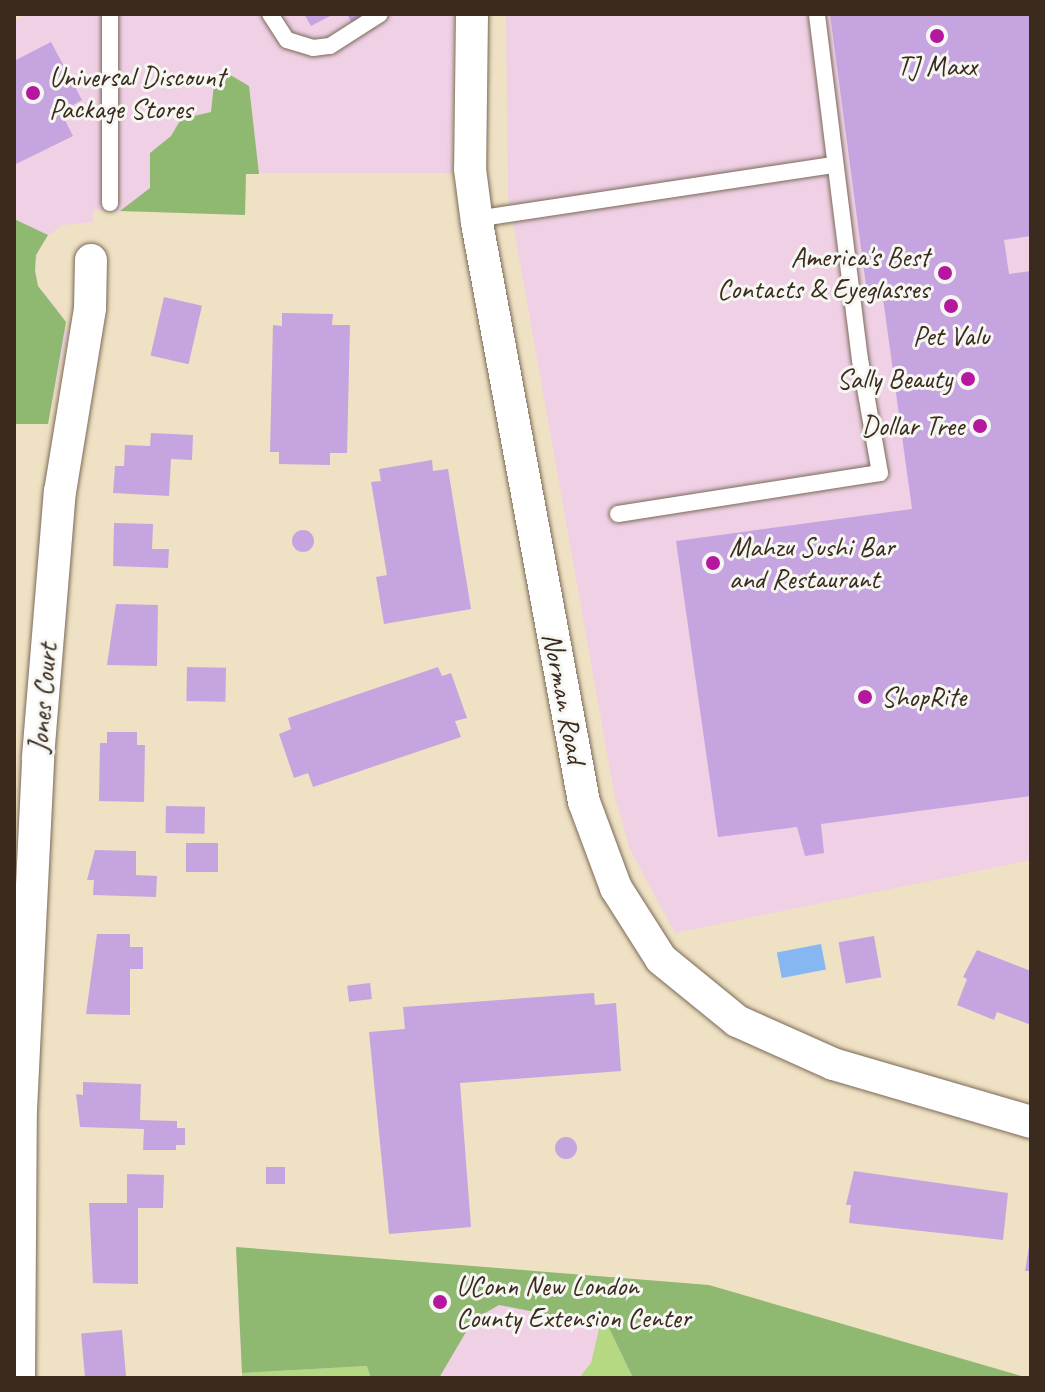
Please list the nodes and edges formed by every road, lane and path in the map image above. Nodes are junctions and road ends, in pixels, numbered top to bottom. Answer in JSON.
{"nodes":[{"id":1,"x":110,"y":14,"type":"edge"},
{"id":2,"x":270,"y":14,"type":"edge"},
{"id":3,"x":380,"y":14,"type":"edge"},
{"id":4,"x":472,"y":14,"type":"edge"},
{"id":5,"x":817,"y":14,"type":"edge"},
{"id":6,"x":835,"y":165,"type":"junction"},
{"id":7,"x":110,"y":203,"type":"dead end"},
{"id":8,"x":476,"y":219,"type":"junction"},
{"id":9,"x":91,"y":260,"type":"dead end"},
{"id":10,"x":618,"y":514,"type":"dead end"},
{"id":11,"x":1031,"y":1122,"type":"edge"},
{"id":12,"x":19,"y":1378,"type":"edge"}],
"edges":[{"from":1,"to":7,"type":"lane"},
{"from":2,"to":3,"type":"lane"},
{"from":4,"to":8,"type":"street","name":"Norman Road"},
{"from":5,"to":6,"type":"lane"},
{"from":6,"to":8,"type":"lane"},
{"from":6,"to":10,"type":"lane"},
{"from":8,"to":11,"type":"street","name":"Norman Road"},
{"from":9,"to":12,"type":"street","name":"Jones Court"}]}
